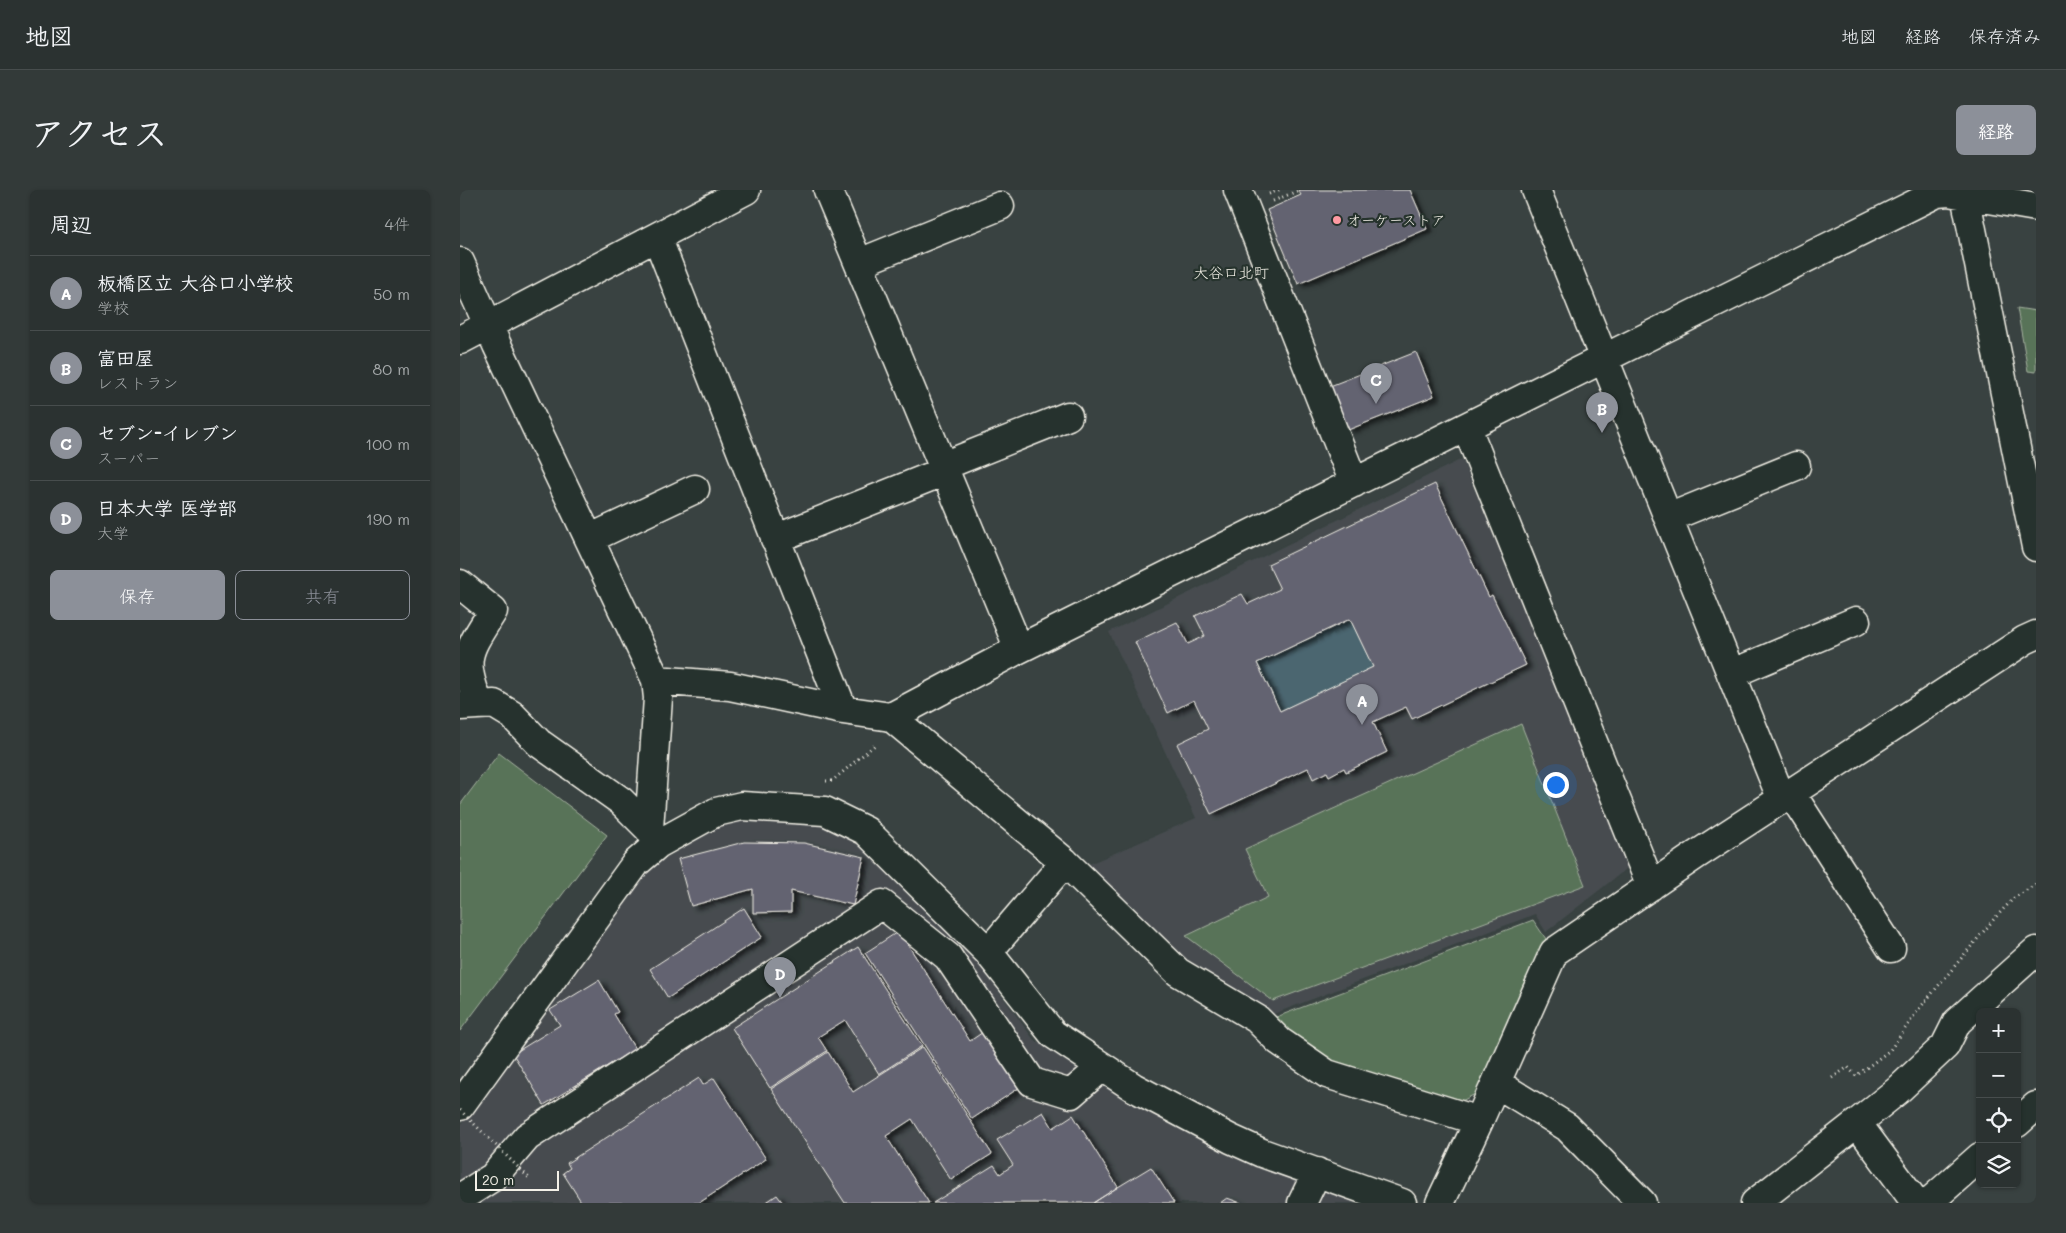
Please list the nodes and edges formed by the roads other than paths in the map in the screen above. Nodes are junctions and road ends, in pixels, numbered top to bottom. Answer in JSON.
{"nodes":[{"id":1,"x":746,"y":190,"type":"edge"},
{"id":2,"x":828,"y":190,"type":"edge"},
{"id":3,"x":1238,"y":190,"type":"edge"},
{"id":4,"x":1536,"y":190,"type":"edge"},
{"id":5,"x":1964,"y":192,"type":"edge"},
{"id":6,"x":1000,"y":206,"type":"dead end"},
{"id":7,"x":2036,"y":207,"type":"edge"},
{"id":8,"x":657,"y":238,"type":"junction"},
{"id":9,"x":460,"y":262,"type":"edge"},
{"id":10,"x":859,"y":263,"type":"junction"},
{"id":11,"x":488,"y":325,"type":"junction"},
{"id":12,"x":460,"y":340,"type":"edge"},
{"id":13,"x":1604,"y":360,"type":"junction"},
{"id":14,"x":1068,"y":416,"type":"dead end"},
{"id":15,"x":1467,"y":428,"type":"junction"},
{"id":16,"x":1796,"y":466,"type":"dead end"},
{"id":17,"x":944,"y":468,"type":"junction"},
{"id":18,"x":1354,"y":483,"type":"junction"},
{"id":19,"x":695,"y":489,"type":"dead end"},
{"id":20,"x":1668,"y":518,"type":"junction"},
{"id":21,"x":589,"y":539,"type":"junction"},
{"id":22,"x":776,"y":539,"type":"junction"},
{"id":23,"x":2036,"y":547,"type":"edge"},
{"id":24,"x":460,"y":584,"type":"edge"},
{"id":25,"x":1856,"y":621,"type":"dead end"},
{"id":26,"x":2036,"y":635,"type":"edge"},
{"id":27,"x":1019,"y":649,"type":"junction"},
{"id":28,"x":1731,"y":674,"type":"junction"},
{"id":29,"x":656,"y":680,"type":"junction"},
{"id":30,"x":470,"y":705,"type":"edge"},
{"id":31,"x":843,"y":710,"type":"junction"},
{"id":32,"x":891,"y":717,"type":"junction"},
{"id":33,"x":1786,"y":796,"type":"junction"},
{"id":34,"x":654,"y":837,"type":"junction"},
{"id":35,"x":1066,"y":862,"type":"junction"},
{"id":36,"x":1651,"y":886,"type":"junction"},
{"id":37,"x":1891,"y":948,"type":"dead end"},
{"id":38,"x":2036,"y":951,"type":"edge"},
{"id":39,"x":988,"y":952,"type":"junction"},
{"id":40,"x":1102,"y":1067,"type":"junction"},
{"id":41,"x":488,"y":1068,"type":"junction"},
{"id":42,"x":460,"y":1082,"type":"edge"},
{"id":43,"x":1496,"y":1083,"type":"junction"},
{"id":44,"x":460,"y":1106,"type":"edge"},
{"id":45,"x":1479,"y":1121,"type":"junction"},
{"id":46,"x":1857,"y":1122,"type":"junction"},
{"id":47,"x":1976,"y":1161,"type":"edge"},
{"id":48,"x":1317,"y":1172,"type":"junction"},
{"id":49,"x":460,"y":1198,"type":"edge"},
{"id":50,"x":1302,"y":1203,"type":"edge"},
{"id":51,"x":1402,"y":1203,"type":"edge"},
{"id":52,"x":1440,"y":1203,"type":"edge"},
{"id":53,"x":1642,"y":1203,"type":"edge"},
{"id":54,"x":1755,"y":1203,"type":"edge"},
{"id":55,"x":1916,"y":1203,"type":"edge"},
{"id":56,"x":1928,"y":1203,"type":"edge"}],
"edges":[{"from":1,"to":8,"type":"street"},
{"from":2,"to":10,"type":"street"},
{"from":3,"to":18,"type":"street"},
{"from":4,"to":13,"type":"street"},
{"from":5,"to":7,"type":"street"},
{"from":5,"to":13,"type":"street"},
{"from":5,"to":23,"type":"street"},
{"from":6,"to":10,"type":"street"},
{"from":8,"to":11,"type":"street"},
{"from":8,"to":22,"type":"street"},
{"from":9,"to":11,"type":"street"},
{"from":10,"to":17,"type":"street"},
{"from":11,"to":12,"type":"street"},
{"from":11,"to":21,"type":"street"},
{"from":13,"to":15,"type":"street"},
{"from":13,"to":20,"type":"street"},
{"from":14,"to":17,"type":"street"},
{"from":15,"to":18,"type":"street"},
{"from":15,"to":36,"type":"street"},
{"from":16,"to":20,"type":"street"},
{"from":17,"to":22,"type":"street"},
{"from":17,"to":27,"type":"street"},
{"from":18,"to":27,"type":"street"},
{"from":19,"to":21,"type":"street"},
{"from":20,"to":28,"type":"street"},
{"from":21,"to":29,"type":"street"},
{"from":22,"to":31,"type":"street"},
{"from":24,"to":30,"type":"street"},
{"from":25,"to":28,"type":"street"},
{"from":26,"to":33,"type":"street"},
{"from":27,"to":32,"type":"street"},
{"from":28,"to":33,"type":"street"},
{"from":29,"to":31,"type":"street"},
{"from":29,"to":34,"type":"street"},
{"from":30,"to":34,"type":"street"},
{"from":31,"to":32,"type":"street"},
{"from":32,"to":35,"type":"street"},
{"from":33,"to":36,"type":"street"},
{"from":33,"to":37,"type":"street"},
{"from":34,"to":39,"type":"street"},
{"from":34,"to":41,"type":"street"},
{"from":35,"to":39,"type":"street"},
{"from":35,"to":45,"type":"street"},
{"from":36,"to":43,"type":"street"},
{"from":38,"to":46,"type":"street"},
{"from":39,"to":40,"type":"street"},
{"from":40,"to":48,"type":"street"},
{"from":40,"to":49,"type":"street"},
{"from":41,"to":42,"type":"street"},
{"from":41,"to":44,"type":"street"},
{"from":43,"to":45,"type":"street"},
{"from":43,"to":53,"type":"street"},
{"from":45,"to":52,"type":"street"},
{"from":46,"to":54,"type":"street"},
{"from":46,"to":55,"type":"street"},
{"from":47,"to":56,"type":"street"},
{"from":48,"to":50,"type":"street"},
{"from":48,"to":51,"type":"street"}]}
